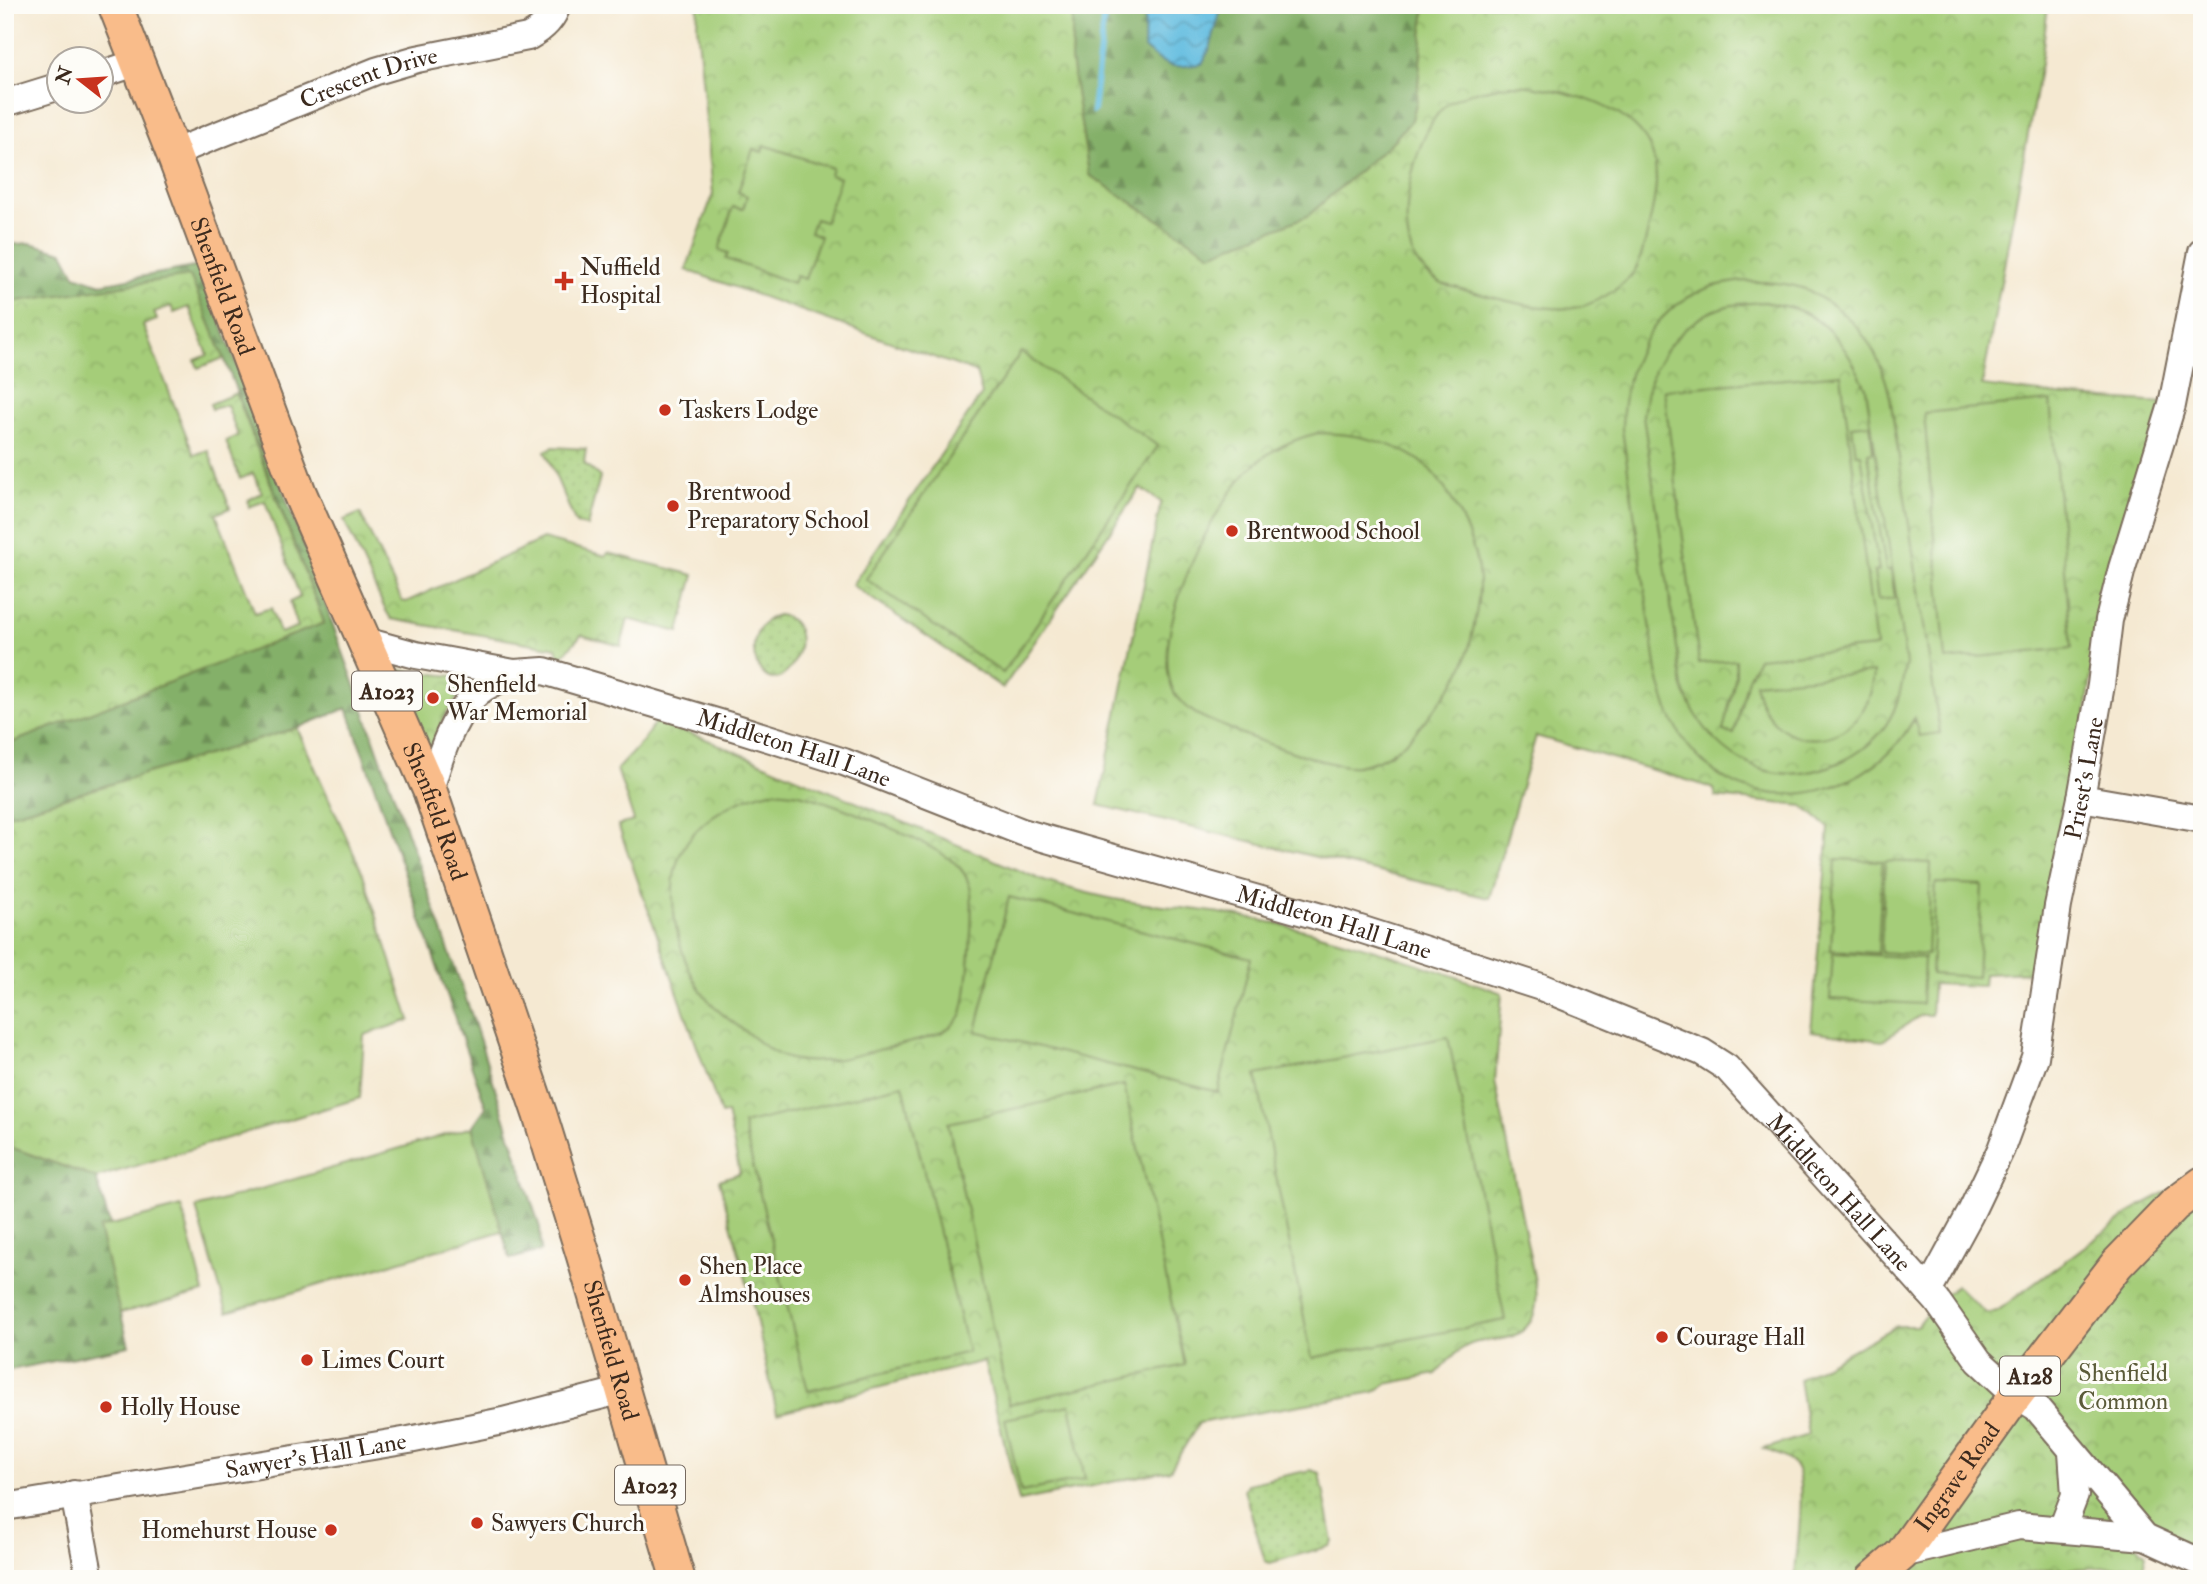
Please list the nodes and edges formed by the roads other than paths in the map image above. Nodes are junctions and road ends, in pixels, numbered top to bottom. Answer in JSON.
{"nodes":[{"id":1,"x":115,"y":5,"type":"edge"},
{"id":2,"x":557,"y":5,"type":"edge"},
{"id":3,"x":136,"y":63,"type":"junction"},
{"id":4,"x":116,"y":69,"type":"edge"},
{"id":5,"x":46,"y":90,"type":"edge"},
{"id":6,"x":5,"y":103,"type":"edge"},
{"id":7,"x":173,"y":153,"type":"junction"},
{"id":8,"x":2202,"y":252,"type":"edge"},
{"id":9,"x":365,"y":641,"type":"junction"},
{"id":10,"x":514,"y":673,"type":"junction"},
{"id":11,"x":430,"y":791,"type":"junction"},
{"id":12,"x":2081,"y":798,"type":"junction"},
{"id":13,"x":2202,"y":819,"type":"edge"},
{"id":14,"x":2202,"y":1184,"type":"edge"},
{"id":15,"x":1928,"y":1291,"type":"junction"},
{"id":16,"x":623,"y":1390,"type":"junction"},
{"id":17,"x":2016,"y":1395,"type":"junction"},
{"id":18,"x":2072,"y":1451,"type":"junction"},
{"id":19,"x":74,"y":1494,"type":"junction"},
{"id":20,"x":5,"y":1507,"type":"edge"},
{"id":21,"x":2062,"y":1529,"type":"junction"},
{"id":22,"x":2146,"y":1537,"type":"junction"},
{"id":23,"x":1902,"y":1554,"type":"junction"},
{"id":24,"x":2202,"y":1563,"type":"edge"},
{"id":25,"x":90,"y":1579,"type":"edge"},
{"id":26,"x":678,"y":1579,"type":"edge"},
{"id":27,"x":1873,"y":1579,"type":"edge"}],
"edges":[{"from":1,"to":3,"type":"main road","name":"Shenfield Road","number":"A1023"},
{"from":2,"to":7,"type":"street","name":"Crescent Drive"},
{"from":3,"to":4,"type":"street"},
{"from":3,"to":7,"type":"main road","name":"Shenfield Road","number":"A1023"},
{"from":5,"to":6,"type":"street"},
{"from":7,"to":9,"type":"main road","name":"Shenfield Road","number":"A1023"},
{"from":8,"to":12,"type":"street","name":"Priest's Lane"},
{"from":9,"to":10,"type":"street","name":"Middleton Hall Lane"},
{"from":9,"to":11,"type":"main road","name":"Shenfield Road","number":"A1023"},
{"from":10,"to":11,"type":"street","name":"Middleton Hall Lane"},
{"from":10,"to":15,"type":"street","name":"Middleton Hall Lane"},
{"from":11,"to":16,"type":"main road","name":"Shenfield Road","number":"A1023"},
{"from":12,"to":13,"type":"street"},
{"from":12,"to":15,"type":"street","name":"Priest's Lane"},
{"from":14,"to":17,"type":"main road","name":"Ingrave Road","number":"A128"},
{"from":15,"to":17,"type":"street","name":"Middleton Hall Lane"},
{"from":16,"to":19,"type":"street","name":"Sawyer's Hall Lane"},
{"from":16,"to":26,"type":"main road","name":"Shenfield Road","number":"A1023"},
{"from":17,"to":18,"type":"street","name":"Middleton Hall Lane"},
{"from":17,"to":23,"type":"main road","name":"Ingrave Road","number":"A128"},
{"from":18,"to":21,"type":"street"},
{"from":18,"to":22,"type":"street","name":"Middleton Hall Lane"},
{"from":19,"to":20,"type":"street","name":"Sawyer's Hall Lane"},
{"from":19,"to":25,"type":"street"},
{"from":21,"to":22,"type":"street"},
{"from":21,"to":23,"type":"street"},
{"from":22,"to":24,"type":"street"},
{"from":23,"to":27,"type":"main road","name":"Ingrave Road","number":"A128"}]}
